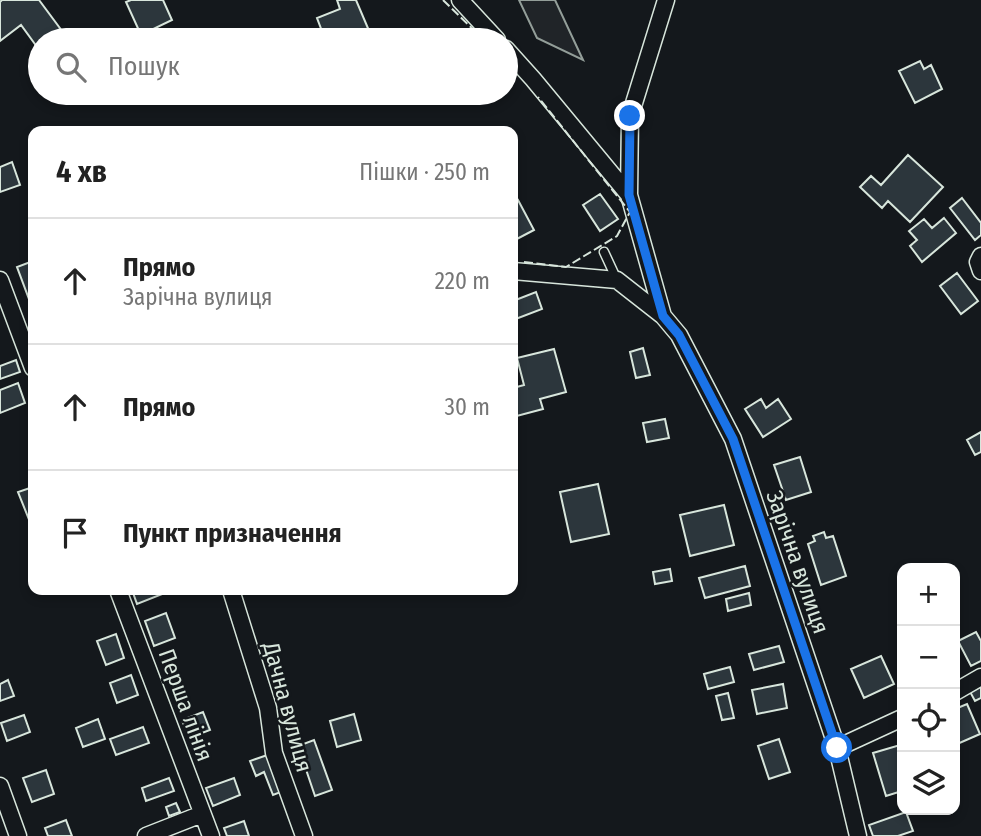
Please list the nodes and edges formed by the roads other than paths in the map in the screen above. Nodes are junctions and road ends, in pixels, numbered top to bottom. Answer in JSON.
{"nodes":[{"id":1,"x":460,"y":0,"type":"edge"},
{"id":2,"x":666,"y":0,"type":"edge"},
{"id":3,"x":486,"y":28,"type":"edge"},
{"id":4,"x":518,"y":62,"type":"edge"},
{"id":5,"x":629,"y":195,"type":"junction"},
{"id":6,"x":604,"y":252,"type":"dead end"},
{"id":7,"x":981,"y":256,"type":"edge"},
{"id":8,"x":518,"y":271,"type":"edge"},
{"id":9,"x":981,"y":271,"type":"edge"},
{"id":10,"x":0,"y":280,"type":"edge"},
{"id":11,"x":617,"y":280,"type":"junction"},
{"id":12,"x":4,"y":302,"type":"edge"},
{"id":13,"x":663,"y":316,"type":"junction"},
{"id":14,"x":28,"y":357,"type":"edge"},
{"id":15,"x":120,"y":595,"type":"edge"},
{"id":16,"x":233,"y":595,"type":"edge"},
{"id":17,"x":981,"y":677,"type":"edge"},
{"id":18,"x":960,"y":689,"type":"edge"},
{"id":19,"x":897,"y":720,"type":"edge"},
{"id":20,"x":837,"y":748,"type":"junction"},
{"id":21,"x":0,"y":786,"type":"edge"},
{"id":22,"x":202,"y":814,"type":"junction"},
{"id":23,"x":18,"y":836,"type":"edge"},
{"id":24,"x":146,"y":836,"type":"edge"},
{"id":25,"x":211,"y":836,"type":"edge"},
{"id":26,"x":304,"y":836,"type":"edge"},
{"id":27,"x":858,"y":836,"type":"edge"}],
"edges":[{"from":1,"to":3,"type":"street"},
{"from":2,"to":5,"type":"street"},
{"from":4,"to":5,"type":"street","name":"Зарічна вулиця"},
{"from":5,"to":13,"type":"street","name":"Зарічна вулиця"},
{"from":6,"to":11,"type":"lane"},
{"from":7,"to":9,"type":"street"},
{"from":8,"to":11,"type":"street"},
{"from":10,"to":12,"type":"street"},
{"from":11,"to":13,"type":"street","name":"Зарічна вулиця"},
{"from":12,"to":14,"type":"street"},
{"from":13,"to":20,"type":"street","name":"Зарічна вулиця"},
{"from":15,"to":22,"type":"street","name":"Перша лінія"},
{"from":16,"to":26,"type":"street","name":"Дачна вулиця"},
{"from":17,"to":18,"type":"street"},
{"from":19,"to":20,"type":"street"},
{"from":20,"to":27,"type":"street","name":"Зарічна вулиця"},
{"from":21,"to":23,"type":"street"},
{"from":22,"to":24,"type":"street"},
{"from":22,"to":25,"type":"street","name":"Перша лінія"}]}
